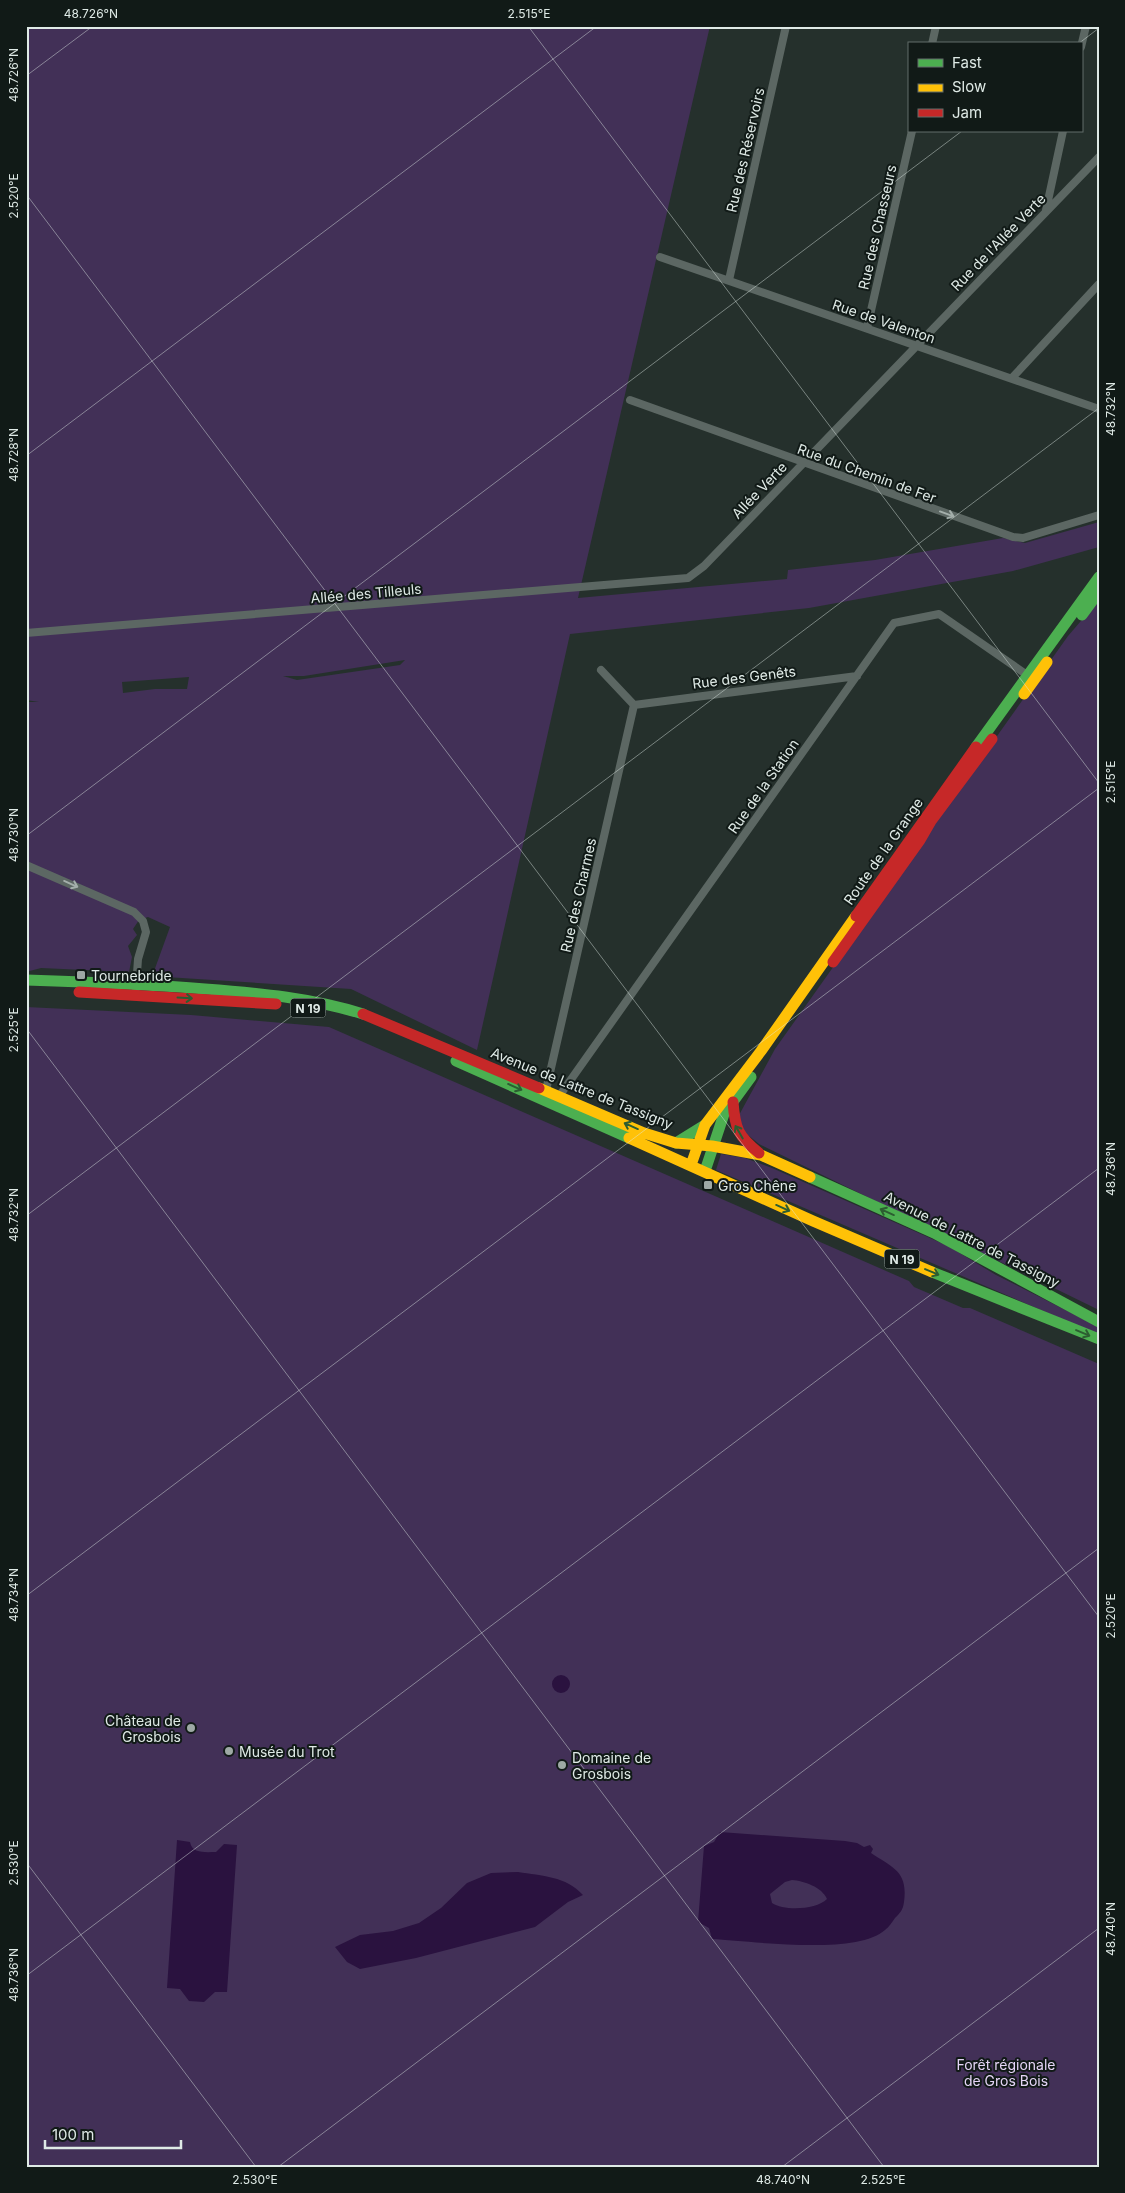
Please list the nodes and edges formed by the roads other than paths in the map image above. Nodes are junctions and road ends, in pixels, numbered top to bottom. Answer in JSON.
{"nodes":[{"id":1,"x":786,"y":26,"type":"edge"},
{"id":2,"x":936,"y":26,"type":"edge"},
{"id":3,"x":1086,"y":26,"type":"edge"},
{"id":4,"x":932,"y":42,"type":"edge"},
{"id":5,"x":1082,"y":43,"type":"edge"},
{"id":6,"x":912,"y":132,"type":"edge"},
{"id":7,"x":1063,"y":132,"type":"edge"},
{"id":8,"x":1097,"y":162,"type":"edge"},
{"id":9,"x":1046,"y":211,"type":"junction"},
{"id":10,"x":660,"y":257,"type":"dead end"},
{"id":11,"x":729,"y":280,"type":"junction"},
{"id":12,"x":1099,"y":284,"type":"edge"},
{"id":13,"x":867,"y":328,"type":"junction"},
{"id":14,"x":916,"y":346,"type":"junction"},
{"id":15,"x":1012,"y":378,"type":"junction"},
{"id":16,"x":630,"y":400,"type":"dead end"},
{"id":17,"x":1099,"y":409,"type":"edge"},
{"id":18,"x":802,"y":462,"type":"junction"},
{"id":19,"x":1099,"y":515,"type":"edge"},
{"id":20,"x":704,"y":566,"type":"joint"},
{"id":21,"x":1099,"y":577,"type":"edge"},
{"id":22,"x":1099,"y":592,"type":"edge"},
{"id":23,"x":26,"y":633,"type":"edge"},
{"id":24,"x":601,"y":670,"type":"dead end"},
{"id":25,"x":857,"y":676,"type":"junction"},
{"id":26,"x":1031,"y":678,"type":"junction"},
{"id":27,"x":634,"y":705,"type":"junction"},
{"id":28,"x":26,"y":864,"type":"edge"},
{"id":29,"x":26,"y":980,"type":"edge"},
{"id":30,"x":26,"y":989,"type":"edge"},
{"id":31,"x":136,"y":990,"type":"junction"},
{"id":32,"x":546,"y":1090,"type":"junction"},
{"id":33,"x":560,"y":1095,"type":"junction"},
{"id":34,"x":729,"y":1100,"type":"junction"},
{"id":35,"x":705,"y":1124,"type":"junction"},
{"id":36,"x":676,"y":1142,"type":"junction"},
{"id":37,"x":698,"y":1145,"type":"junction"},
{"id":38,"x":712,"y":1146,"type":"junction"},
{"id":39,"x":761,"y":1155,"type":"junction"},
{"id":40,"x":692,"y":1165,"type":"junction"},
{"id":41,"x":705,"y":1171,"type":"junction"},
{"id":42,"x":1099,"y":1322,"type":"edge"},
{"id":43,"x":1099,"y":1339,"type":"edge"}],
"edges":[{"from":1,"to":11,"type":"street","name":"Rue des Réservoirs"},
{"from":2,"to":4,"type":"street"},
{"from":3,"to":5,"type":"street"},
{"from":6,"to":13,"type":"street","name":"Rue des Chasseurs"},
{"from":7,"to":9,"type":"street"},
{"from":8,"to":9,"type":"street","name":"Rue de l'Allée Verte"},
{"from":9,"to":14,"type":"street","name":"Rue de l'Allée Verte"},
{"from":10,"to":11,"type":"street","name":"Rue de Valenton"},
{"from":11,"to":13,"type":"street","name":"Rue de Valenton"},
{"from":12,"to":15,"type":"street"},
{"from":13,"to":14,"type":"street","name":"Rue de Valenton"},
{"from":14,"to":15,"type":"street","name":"Rue de Valenton"},
{"from":14,"to":18,"type":"street","name":"Allée Verte"},
{"from":15,"to":17,"type":"street","name":"Rue de Valenton"},
{"from":16,"to":18,"type":"street","name":"Rue du Chemin de Fer"},
{"from":18,"to":19,"type":"street","name":"Rue du Chemin de Fer","one_way":true},
{"from":18,"to":20,"type":"street","name":"Allée Verte"},
{"from":20,"to":23,"type":"street","name":"Allée des Tilleuls"},
{"from":21,"to":26,"type":"main road","name":"Route de la Grange"},
{"from":22,"to":26,"type":"main road","name":"Route de la Grange"},
{"from":24,"to":27,"type":"street"},
{"from":25,"to":26,"type":"street","name":"Rue de la Station"},
{"from":25,"to":27,"type":"street","name":"Rue des Genêts"},
{"from":25,"to":33,"type":"street","name":"Rue de la Station"},
{"from":26,"to":34,"type":"main road","name":"Route de la Grange"},
{"from":27,"to":32,"type":"street","name":"Rue des Charmes"},
{"from":28,"to":31,"type":"street","one_way":true},
{"from":29,"to":31,"type":"main road","name":"Avenue de Lattre de Tassigny","number":"N 19"},
{"from":30,"to":31,"type":"main road","number":"N 19"},
{"from":31,"to":32,"type":"main road","name":"Avenue de Lattre de Tassigny","number":"N 19"},
{"from":31,"to":40,"type":"main road","number":"N 19","one_way":true},
{"from":32,"to":33,"type":"main road","name":"Avenue de Lattre de Tassigny","number":"N 19"},
{"from":36,"to":33,"type":"main road","name":"Avenue de Lattre de Tassigny","number":"N 19","one_way":true},
{"from":34,"to":35,"type":"main road","name":"Route de la Grange"},
{"from":34,"to":38,"type":"main road","name":"Route de la Grange"},
{"from":39,"to":34,"type":"main road","one_way":true},
{"from":35,"to":36,"type":"main road"},
{"from":35,"to":37,"type":"main road","name":"Route de la Grange"},
{"from":36,"to":37,"type":"main road","name":"Avenue de Lattre de Tassigny","number":"N 19"},
{"from":37,"to":38,"type":"main road","name":"Avenue de Lattre de Tassigny","number":"N 19"},
{"from":37,"to":40,"type":"main road","name":"Route de la Grange"},
{"from":38,"to":39,"type":"main road","name":"Avenue de Lattre de Tassigny","number":"N 19"},
{"from":38,"to":41,"type":"main road","name":"Route de la Grange"},
{"from":42,"to":39,"type":"main road","name":"Avenue de Lattre de Tassigny","number":"N 19","one_way":true},
{"from":40,"to":41,"type":"main road","number":"N 19"},
{"from":41,"to":43,"type":"main road","number":"N 19","one_way":true}]}
